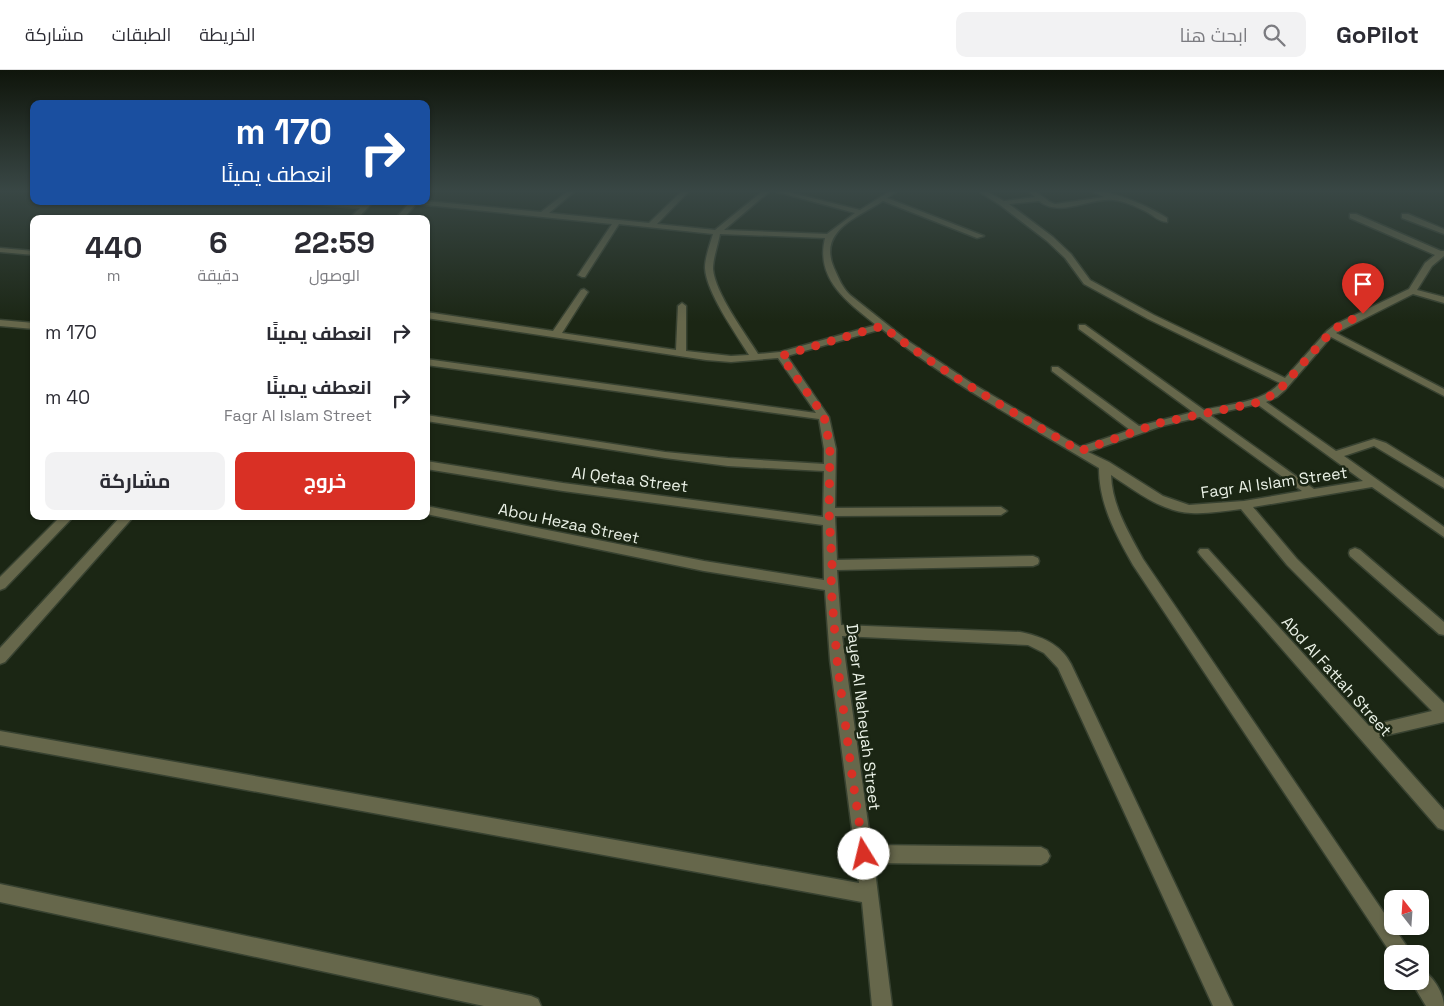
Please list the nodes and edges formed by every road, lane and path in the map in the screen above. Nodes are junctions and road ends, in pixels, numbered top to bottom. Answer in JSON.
{"nodes":[{"id":1,"x":609,"y":235,"type":"edge"},
{"id":2,"x":716,"y":235,"type":"edge"},
{"id":3,"x":792,"y":235,"type":"edge"},
{"id":4,"x":977,"y":235,"type":"edge"},
{"id":5,"x":1044,"y":235,"type":"edge"},
{"id":6,"x":1397,"y":235,"type":"edge"},
{"id":7,"x":829,"y":236,"type":"joint"},
{"id":8,"x":980,"y":236,"type":"dead end"},
{"id":9,"x":0,"y":250,"type":"edge"},
{"id":10,"x":30,"y":253,"type":"edge"},
{"id":11,"x":1442,"y":254,"type":"edge"},
{"id":12,"x":582,"y":275,"type":"dead end"},
{"id":13,"x":1412,"y":291,"type":"junction"},
{"id":14,"x":584,"y":292,"type":"dead end"},
{"id":15,"x":1444,"y":300,"type":"edge"},
{"id":16,"x":682,"y":306,"type":"dead end"},
{"id":17,"x":430,"y":316,"type":"edge"},
{"id":18,"x":0,"y":323,"type":"edge"},
{"id":19,"x":30,"y":326,"type":"edge"},
{"id":20,"x":882,"y":326,"type":"junction"},
{"id":21,"x":1082,"y":327,"type":"dead end"},
{"id":22,"x":556,"y":333,"type":"junction"},
{"id":23,"x":1330,"y":333,"type":"junction"},
{"id":24,"x":682,"y":353,"type":"junction"},
{"id":25,"x":781,"y":356,"type":"junction"},
{"id":26,"x":756,"y":358,"type":"junction"},
{"id":27,"x":430,"y":363,"type":"edge"},
{"id":28,"x":1055,"y":370,"type":"dead end"},
{"id":29,"x":1286,"y":382,"type":"junction"},
{"id":30,"x":1444,"y":393,"type":"edge"},
{"id":31,"x":1260,"y":402,"type":"junction"},
{"id":32,"x":1200,"y":413,"type":"junction"},
{"id":33,"x":824,"y":416,"type":"junction"},
{"id":34,"x":430,"y":419,"type":"edge"},
{"id":35,"x":1137,"y":430,"type":"junction"},
{"id":36,"x":1080,"y":451,"type":"junction"},
{"id":37,"x":1335,"y":455,"type":"junction"},
{"id":38,"x":1104,"y":465,"type":"junction"},
{"id":39,"x":430,"y":466,"type":"edge"},
{"id":40,"x":830,"y":468,"type":"junction"},
{"id":41,"x":1374,"y":483,"type":"junction"},
{"id":42,"x":1444,"y":484,"type":"edge"},
{"id":43,"x":1313,"y":494,"type":"junction"},
{"id":44,"x":1244,"y":505,"type":"junction"},
{"id":45,"x":1001,"y":510,"type":"dead end"},
{"id":46,"x":430,"y":511,"type":"edge"},
{"id":47,"x":829,"y":517,"type":"junction"},
{"id":48,"x":64,"y":520,"type":"edge"},
{"id":49,"x":124,"y":520,"type":"edge"},
{"id":50,"x":1444,"y":533,"type":"edge"},
{"id":51,"x":1204,"y":552,"type":"dead end"},
{"id":52,"x":1355,"y":553,"type":"dead end"},
{"id":53,"x":1033,"y":561,"type":"dead end"},
{"id":54,"x":832,"y":565,"type":"junction"},
{"id":55,"x":0,"y":585,"type":"edge"},
{"id":56,"x":831,"y":586,"type":"junction"},
{"id":57,"x":835,"y":630,"type":"junction"},
{"id":58,"x":1444,"y":630,"type":"edge"},
{"id":59,"x":0,"y":658,"type":"edge"},
{"id":60,"x":1444,"y":714,"type":"edge"},
{"id":61,"x":1365,"y":734,"type":"junction"},
{"id":62,"x":0,"y":738,"type":"edge"},
{"id":63,"x":1444,"y":822,"type":"edge"},
{"id":64,"x":864,"y":854,"type":"junction"},
{"id":65,"x":1040,"y":856,"type":"dead end"},
{"id":66,"x":0,"y":893,"type":"edge"},
{"id":67,"x":870,"y":894,"type":"junction"},
{"id":68,"x":1397,"y":945,"type":"edge"},
{"id":69,"x":1427,"y":990,"type":"edge"},
{"id":70,"x":531,"y":1006,"type":"edge"},
{"id":71,"x":882,"y":1006,"type":"edge"},
{"id":72,"x":1223,"y":1006,"type":"edge"},
{"id":73,"x":1438,"y":1006,"type":"edge"}],
"edges":[{"from":1,"to":12,"type":"street"},
{"from":2,"to":26,"type":"street"},
{"from":3,"to":7,"type":"street"},
{"from":4,"to":8,"type":"street"},
{"from":5,"to":29,"type":"street"},
{"from":6,"to":11,"type":"street"},
{"from":7,"to":20,"type":"street","name":"Fagr Al Islam Street"},
{"from":9,"to":10,"type":"street"},
{"from":11,"to":13,"type":"street"},
{"from":13,"to":15,"type":"street"},
{"from":13,"to":23,"type":"street"},
{"from":14,"to":22,"type":"street"},
{"from":16,"to":24,"type":"street"},
{"from":17,"to":22,"type":"street"},
{"from":18,"to":19,"type":"street"},
{"from":20,"to":25,"type":"street"},
{"from":20,"to":36,"type":"street","name":"Fagr Al Islam Street"},
{"from":21,"to":32,"type":"street"},
{"from":22,"to":24,"type":"street"},
{"from":23,"to":29,"type":"street"},
{"from":23,"to":30,"type":"street"},
{"from":24,"to":26,"type":"street"},
{"from":25,"to":26,"type":"street"},
{"from":25,"to":33,"type":"street","name":"Dayer Al Naheyah Street"},
{"from":27,"to":33,"type":"street"},
{"from":28,"to":35,"type":"street"},
{"from":29,"to":31,"type":"street"},
{"from":31,"to":32,"type":"street"},
{"from":31,"to":37,"type":"street"},
{"from":32,"to":35,"type":"street"},
{"from":32,"to":43,"type":"street"},
{"from":33,"to":40,"type":"street","name":"Dayer Al Naheyah Street"},
{"from":34,"to":40,"type":"street"},
{"from":35,"to":36,"type":"street"},
{"from":36,"to":38,"type":"street","name":"Fagr Al Islam Street"},
{"from":37,"to":41,"type":"street"},
{"from":37,"to":42,"type":"street"},
{"from":38,"to":44,"type":"street","name":"Fagr Al Islam Street"},
{"from":38,"to":68,"type":"street"},
{"from":39,"to":47,"type":"street","name":"Al Qetaa Street"},
{"from":40,"to":47,"type":"street","name":"Dayer Al Naheyah Street"},
{"from":41,"to":43,"type":"street","name":"Fagr Al Islam Street"},
{"from":41,"to":50,"type":"street"},
{"from":43,"to":44,"type":"street","name":"Fagr Al Islam Street"},
{"from":44,"to":60,"type":"street"},
{"from":45,"to":47,"type":"street","name":"Al Qetaa Street"},
{"from":46,"to":56,"type":"street","name":"Abou Hezaa Street"},
{"from":47,"to":54,"type":"street","name":"Dayer Al Naheyah Street"},
{"from":48,"to":55,"type":"street"},
{"from":49,"to":59,"type":"street"},
{"from":51,"to":61,"type":"street","name":"Abd Al Fattah Street"},
{"from":52,"to":58,"type":"street"},
{"from":53,"to":54,"type":"street"},
{"from":54,"to":56,"type":"street","name":"Dayer Al Naheyah Street"},
{"from":56,"to":57,"type":"street","name":"Dayer Al Naheyah Street"},
{"from":57,"to":64,"type":"street","name":"Dayer Al Naheyah Street"},
{"from":57,"to":72,"type":"street"},
{"from":60,"to":61,"type":"street"},
{"from":61,"to":63,"type":"street","name":"Abd Al Fattah Street"},
{"from":62,"to":67,"type":"street"},
{"from":64,"to":65,"type":"street"},
{"from":64,"to":67,"type":"street","name":"Dayer Al Naheyah Street"},
{"from":66,"to":70,"type":"street"},
{"from":67,"to":71,"type":"street","name":"Dayer Al Naheyah Street"},
{"from":69,"to":73,"type":"street"}]}
